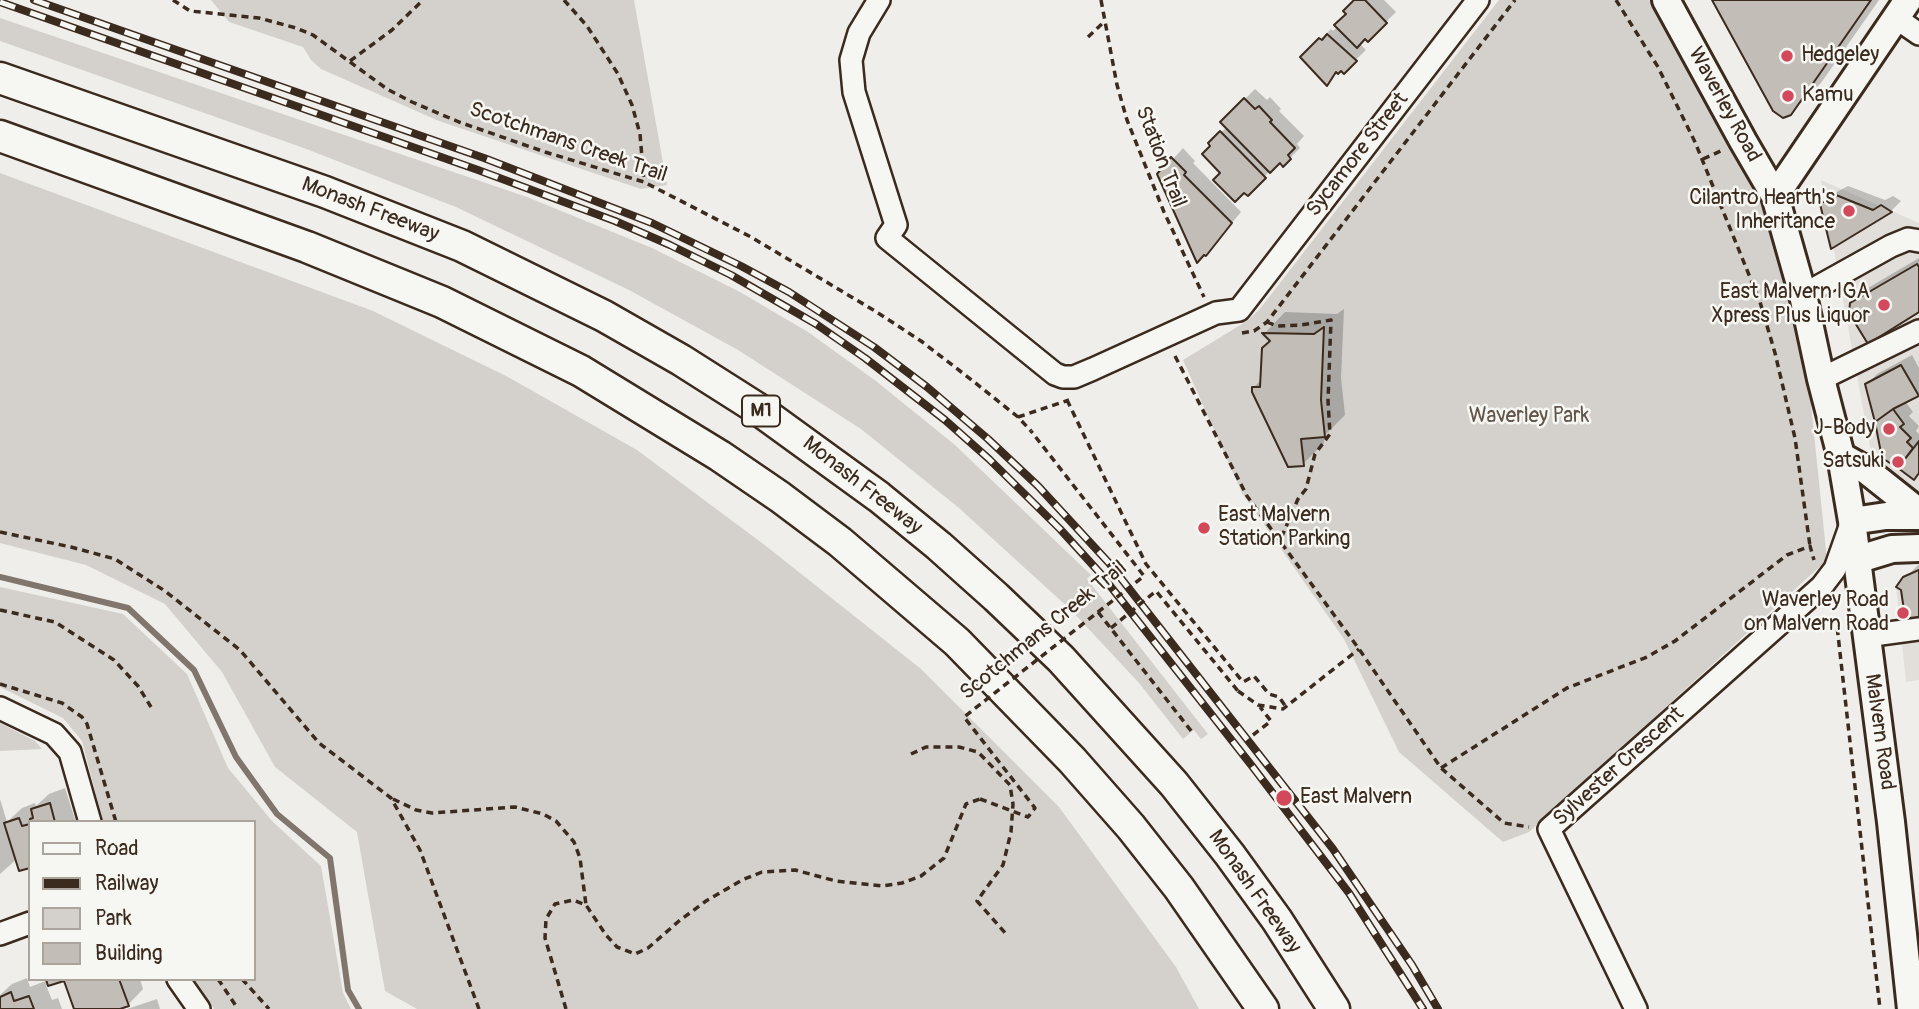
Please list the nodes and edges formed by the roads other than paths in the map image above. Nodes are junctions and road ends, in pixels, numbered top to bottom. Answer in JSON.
{"nodes":[{"id":1,"x":879,"y":0,"type":"edge"},
{"id":2,"x":1478,"y":0,"type":"edge"},
{"id":3,"x":1667,"y":0,"type":"edge"},
{"id":4,"x":1902,"y":9,"type":"edge"},
{"id":5,"x":1919,"y":34,"type":"edge"},
{"id":6,"x":0,"y":78,"type":"edge"},
{"id":7,"x":0,"y":136,"type":"edge"},
{"id":8,"x":1775,"y":196,"type":"junction"},
{"id":9,"x":1919,"y":241,"type":"edge"},
{"id":10,"x":1803,"y":295,"type":"junction"},
{"id":11,"x":1919,"y":331,"type":"edge"},
{"id":12,"x":1821,"y":379,"type":"junction"},
{"id":13,"x":1841,"y":456,"type":"junction"},
{"id":14,"x":1919,"y":514,"type":"edge"},
{"id":15,"x":1852,"y":521,"type":"junction"},
{"id":16,"x":1919,"y":548,"type":"edge"},
{"id":17,"x":1835,"y":566,"type":"junction"},
{"id":18,"x":1919,"y":629,"type":"edge"},
{"id":19,"x":1866,"y":636,"type":"junction"},
{"id":20,"x":0,"y":708,"type":"edge"},
{"id":21,"x":89,"y":820,"type":"edge"},
{"id":22,"x":28,"y":924,"type":"edge"},
{"id":23,"x":0,"y":934,"type":"edge"},
{"id":24,"x":178,"y":981,"type":"edge"},
{"id":25,"x":199,"y":1009,"type":"edge"},
{"id":26,"x":1263,"y":1009,"type":"edge"},
{"id":27,"x":1334,"y":1009,"type":"edge"},
{"id":28,"x":1636,"y":1009,"type":"edge"},
{"id":29,"x":1911,"y":1009,"type":"edge"}],
"edges":[{"from":1,"to":2,"type":"street","name":"Sycamore Street"},
{"from":3,"to":8,"type":"main road","name":"Waverley Road"},
{"from":4,"to":5,"type":"street"},
{"from":4,"to":8,"type":"main road"},
{"from":6,"to":27,"type":"highway","name":"Monash Freeway","number":"M1"},
{"from":7,"to":26,"type":"highway"},
{"from":8,"to":10,"type":"main road","name":"Waverley Road"},
{"from":9,"to":10,"type":"street"},
{"from":10,"to":12,"type":"main road","name":"Waverley Road"},
{"from":11,"to":12,"type":"street"},
{"from":12,"to":13,"type":"main road","name":"Waverley Road"},
{"from":13,"to":14,"type":"main road"},
{"from":13,"to":15,"type":"main road","name":"Malvern Road"},
{"from":14,"to":15,"type":"main road"},
{"from":15,"to":17,"type":"main road","name":"Malvern Road"},
{"from":16,"to":17,"type":"main road"},
{"from":17,"to":19,"type":"main road","name":"Malvern Road"},
{"from":17,"to":28,"type":"street","name":"Sylvester Crescent"},
{"from":18,"to":19,"type":"street"},
{"from":19,"to":29,"type":"main road","name":"Malvern Road"},
{"from":20,"to":21,"type":"street"},
{"from":22,"to":23,"type":"street"},
{"from":24,"to":25,"type":"street"}]}
